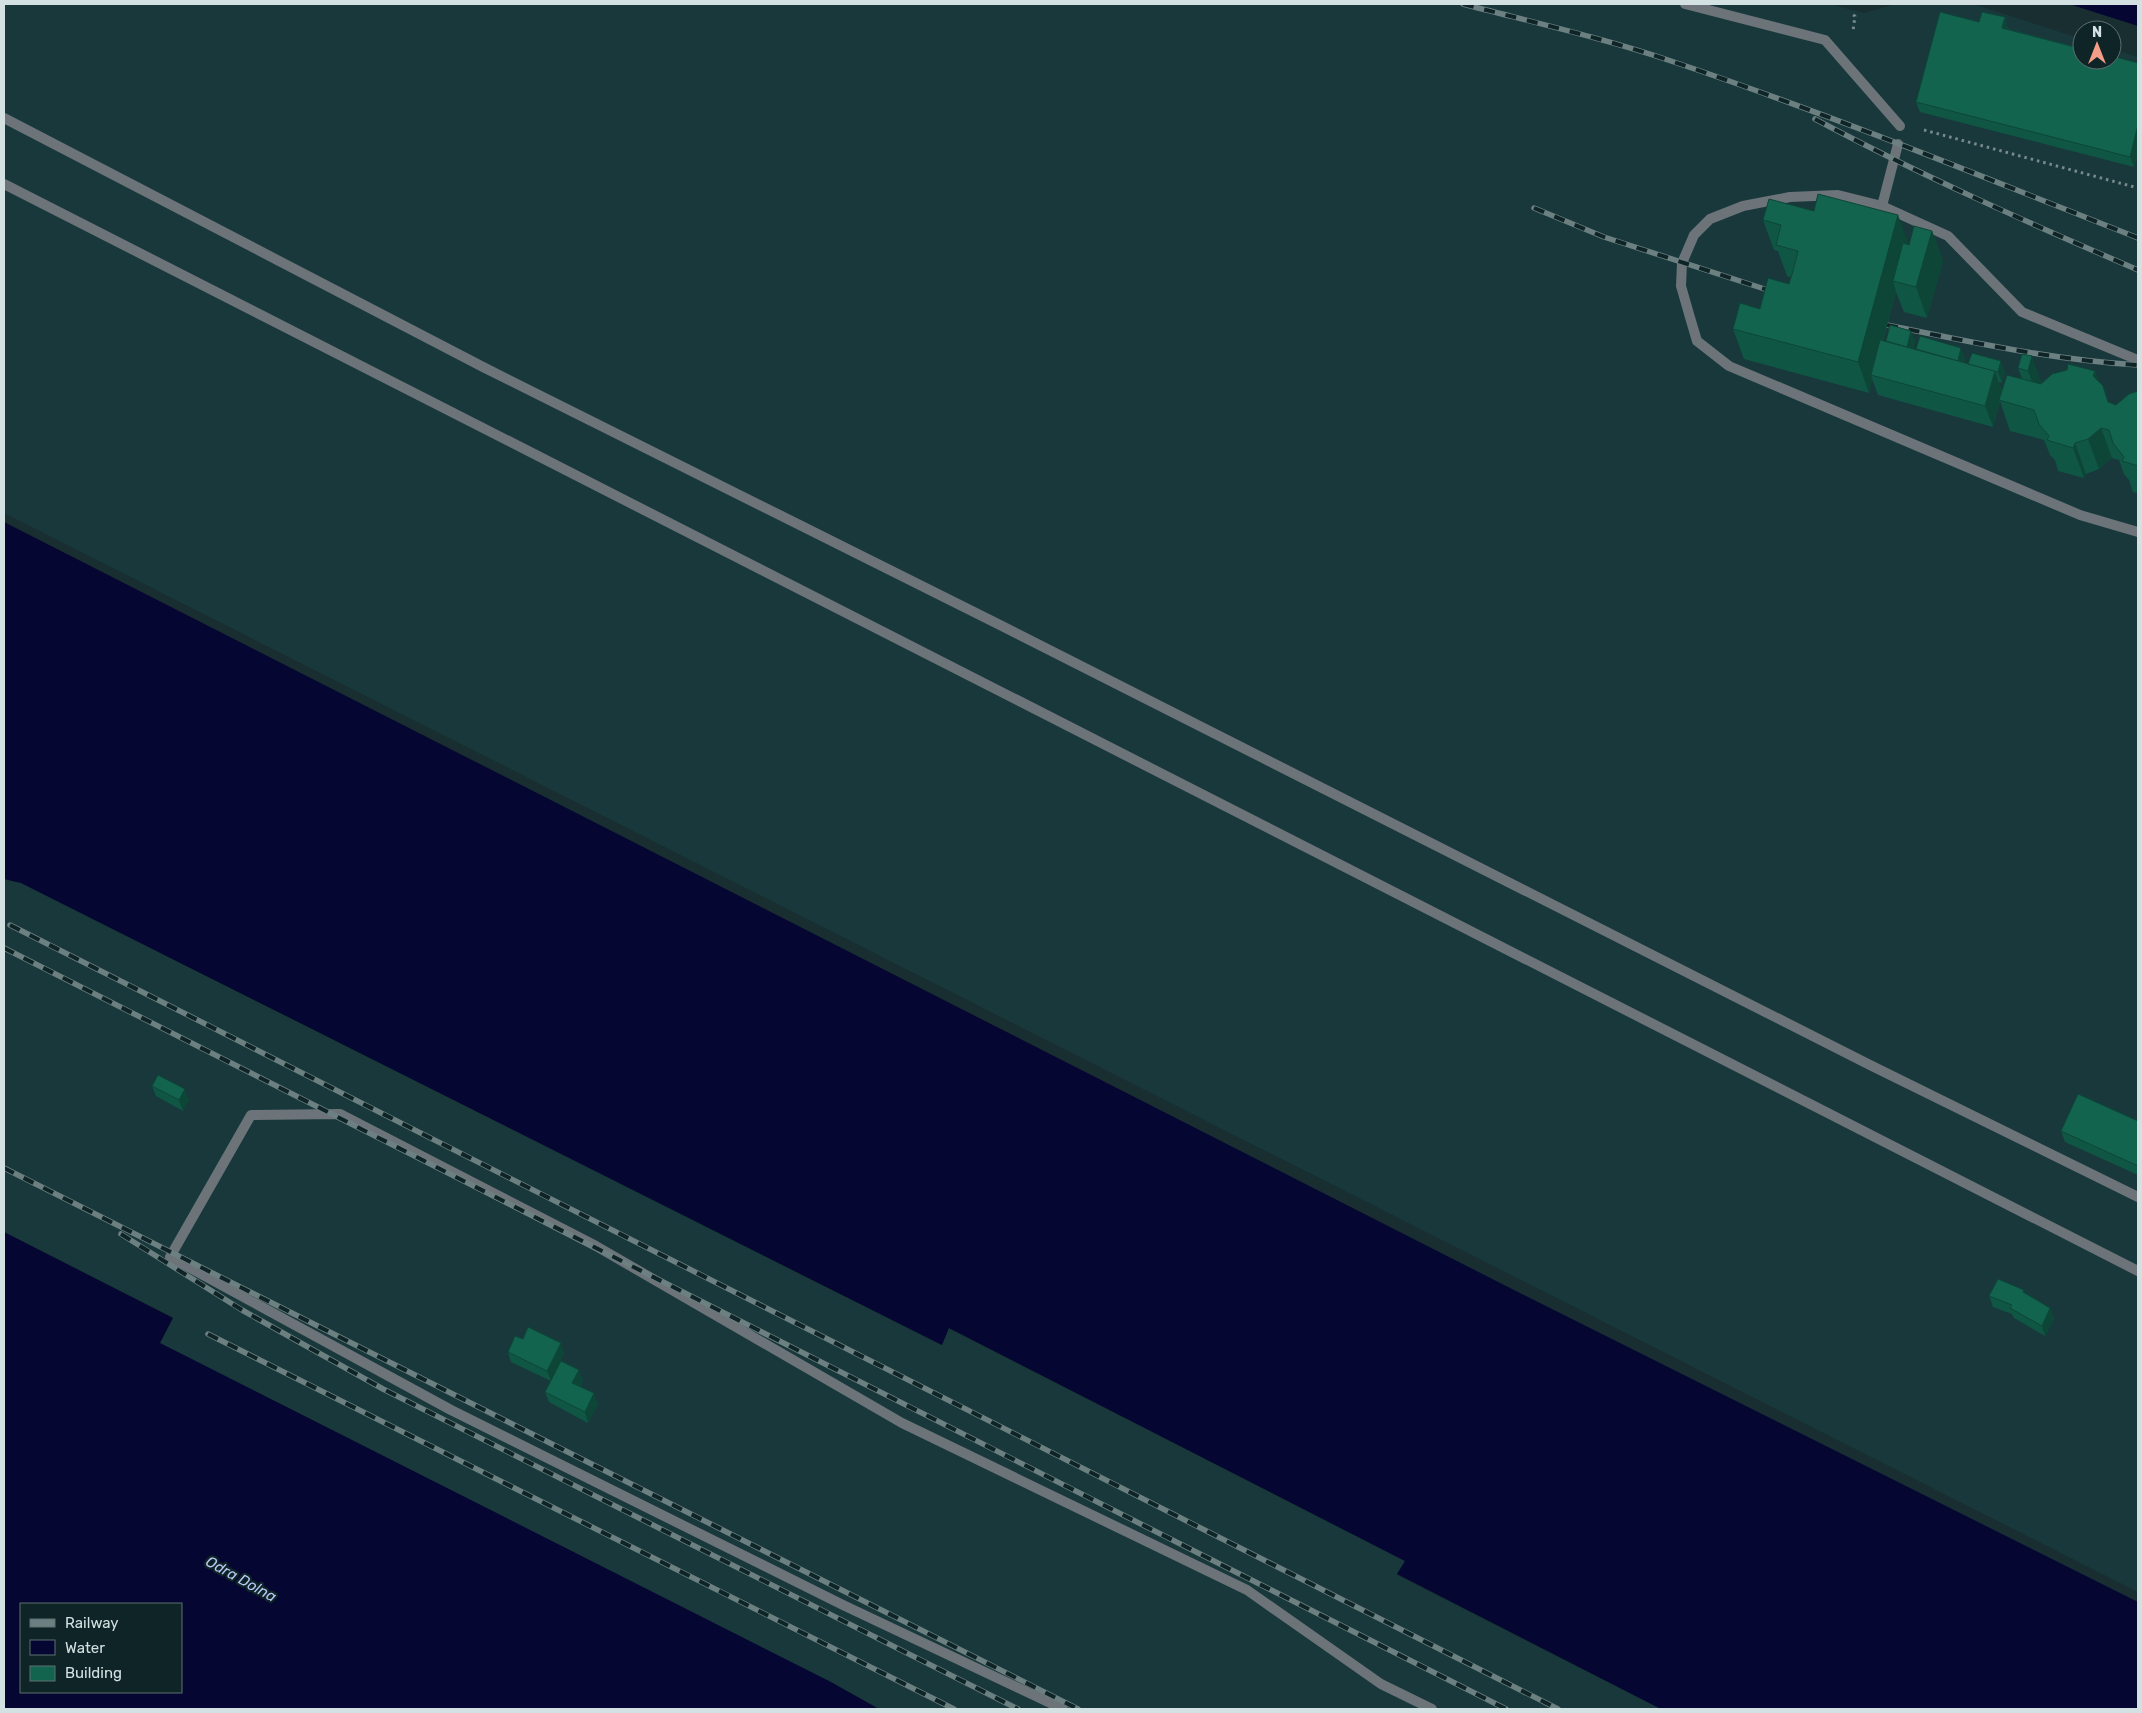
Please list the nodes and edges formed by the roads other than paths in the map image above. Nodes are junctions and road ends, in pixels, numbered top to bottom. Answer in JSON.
{"nodes":[{"id":1,"x":1685,"y":4,"type":"edge"},
{"id":2,"x":4,"y":118,"type":"edge"},
{"id":3,"x":1900,"y":126,"type":"dead end"},
{"id":4,"x":1898,"y":144,"type":"dead end"},
{"id":5,"x":4,"y":184,"type":"edge"},
{"id":6,"x":1882,"y":206,"type":"junction"},
{"id":7,"x":2138,"y":360,"type":"edge"},
{"id":8,"x":2138,"y":532,"type":"edge"},
{"id":9,"x":2138,"y":1197,"type":"edge"},
{"id":10,"x":2138,"y":1271,"type":"edge"},
{"id":11,"x":1063,"y":1709,"type":"edge"},
{"id":12,"x":1432,"y":1709,"type":"edge"}],
"edges":[{"from":1,"to":3,"type":"lane"},
{"from":2,"to":9,"type":"lane"},
{"from":4,"to":6,"type":"lane"},
{"from":5,"to":10,"type":"lane"},
{"from":6,"to":7,"type":"lane"},
{"from":6,"to":8,"type":"lane"},
{"from":11,"to":12,"type":"lane"}]}
